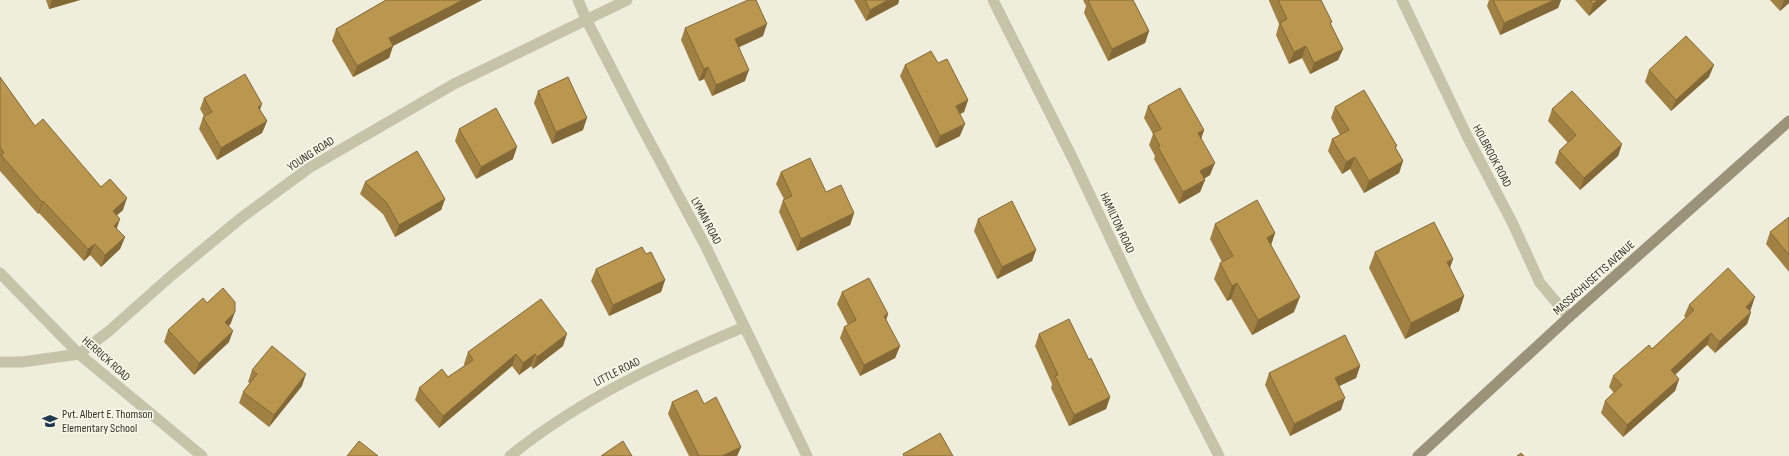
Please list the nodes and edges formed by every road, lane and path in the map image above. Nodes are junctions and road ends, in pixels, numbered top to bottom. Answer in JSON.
{"nodes":[{"id":1,"x":578,"y":0,"type":"edge"},
{"id":2,"x":628,"y":0,"type":"edge"},
{"id":3,"x":993,"y":0,"type":"edge"},
{"id":4,"x":1402,"y":0,"type":"edge"},
{"id":5,"x":587,"y":21,"type":"junction"},
{"id":6,"x":1789,"y":121,"type":"edge"},
{"id":7,"x":0,"y":273,"type":"edge"},
{"id":8,"x":1569,"y":317,"type":"junction"},
{"id":9,"x":744,"y":327,"type":"junction"},
{"id":10,"x":79,"y":354,"type":"junction"},
{"id":11,"x":0,"y":362,"type":"edge"},
{"id":12,"x":202,"y":456,"type":"edge"},
{"id":13,"x":510,"y":456,"type":"edge"},
{"id":14,"x":807,"y":456,"type":"edge"},
{"id":15,"x":1219,"y":456,"type":"edge"},
{"id":16,"x":1418,"y":456,"type":"edge"}],
"edges":[{"from":1,"to":5,"type":"street","name":"LYMAN ROAD"},
{"from":2,"to":5,"type":"street","name":"YOUNG ROAD"},
{"from":3,"to":15,"type":"street","name":"HAMILTON ROAD"},
{"from":4,"to":8,"type":"street","name":"HOLBROOK ROAD"},
{"from":5,"to":9,"type":"street","name":"LYMAN ROAD"},
{"from":5,"to":10,"type":"street","name":"YOUNG ROAD"},
{"from":6,"to":8,"type":"main road","name":"MASSACHUSETTS AVENUE"},
{"from":7,"to":10,"type":"street","name":"HERRICK ROAD"},
{"from":8,"to":16,"type":"main road","name":"MASSACHUSETTS AVENUE"},
{"from":9,"to":13,"type":"street","name":"LITTLE ROAD"},
{"from":9,"to":14,"type":"street","name":"LYMAN ROAD"},
{"from":10,"to":11,"type":"street"},
{"from":10,"to":12,"type":"street","name":"HERRICK ROAD"}]}
